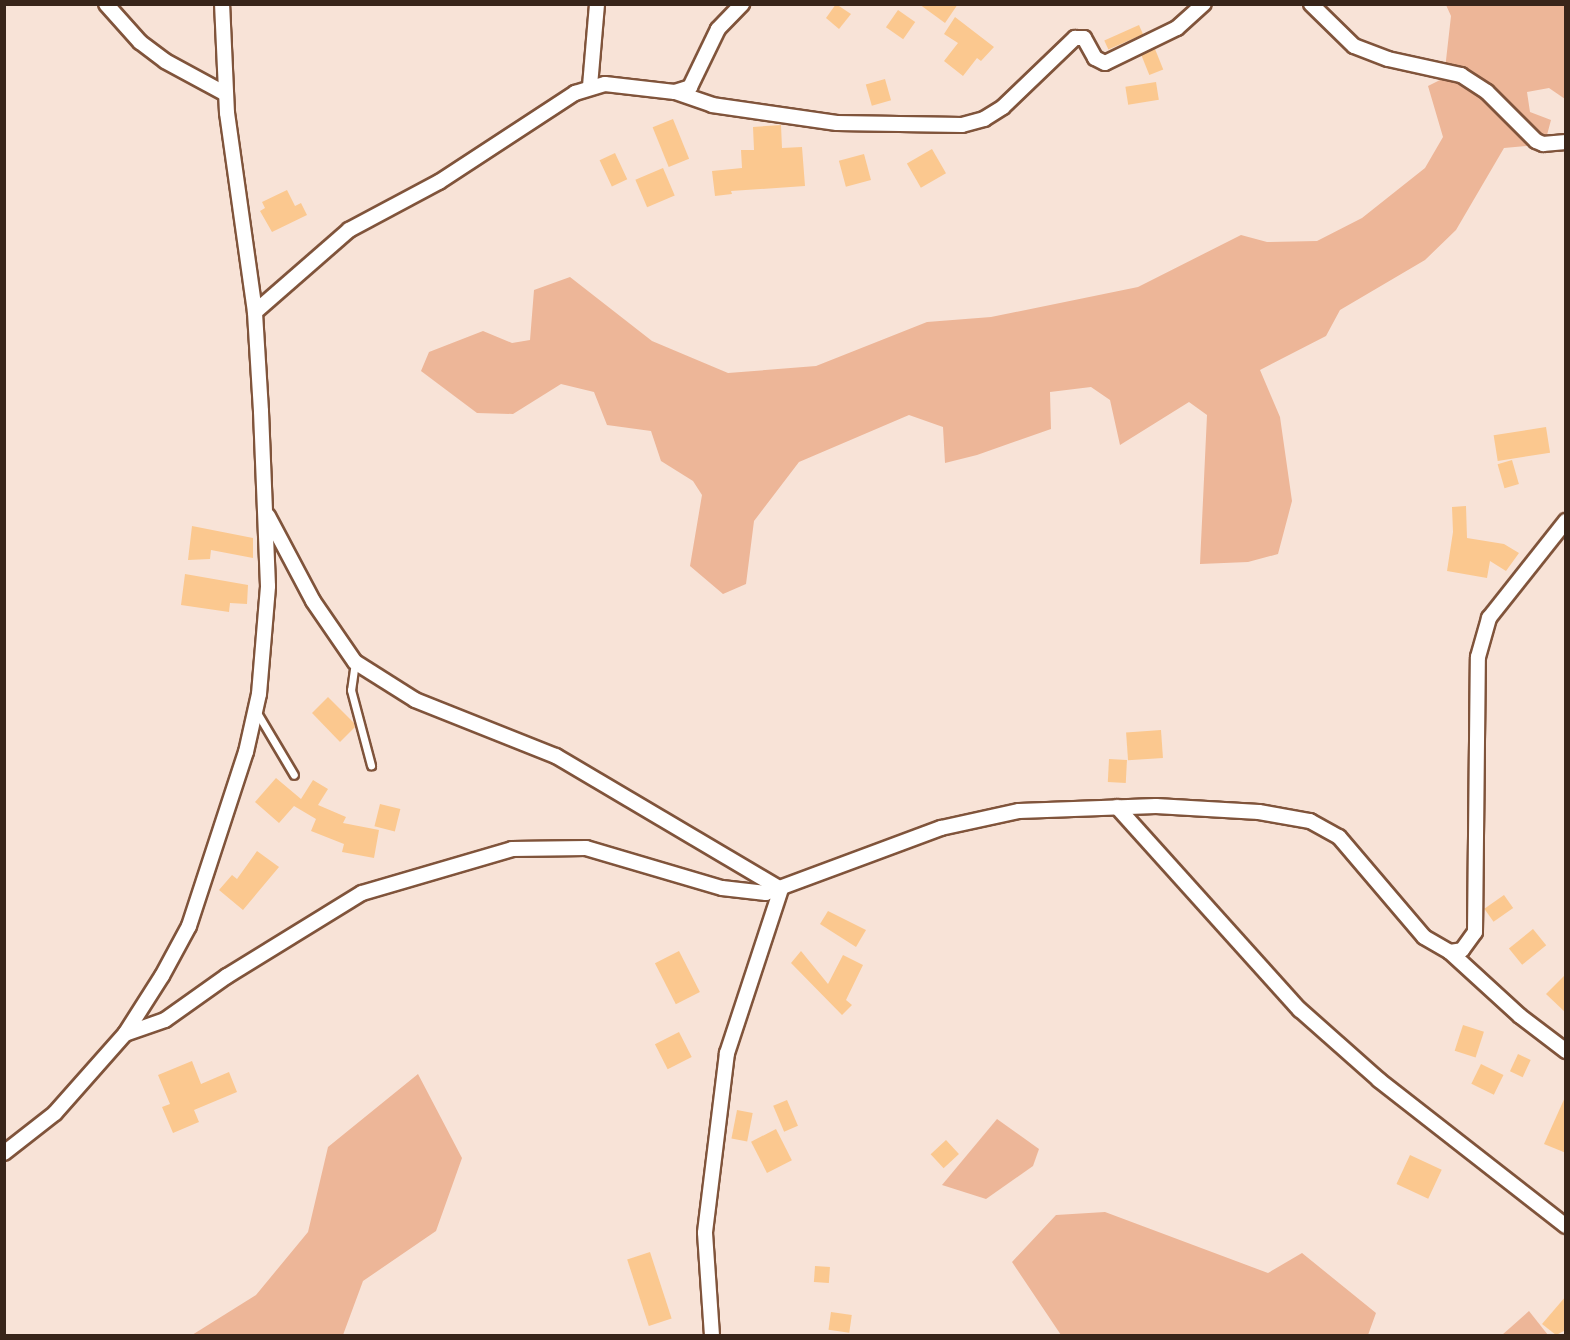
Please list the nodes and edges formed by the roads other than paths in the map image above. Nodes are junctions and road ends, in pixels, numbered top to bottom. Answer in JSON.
{"nodes":[{"id":1,"x":106,"y":4,"type":"edge"},
{"id":2,"x":222,"y":4,"type":"edge"},
{"id":3,"x":597,"y":4,"type":"edge"},
{"id":4,"x":742,"y":4,"type":"edge"},
{"id":5,"x":1204,"y":4,"type":"edge"},
{"id":6,"x":1311,"y":4,"type":"edge"},
{"id":7,"x":590,"y":86,"type":"junction"},
{"id":8,"x":675,"y":92,"type":"junction"},
{"id":9,"x":226,"y":94,"type":"junction"},
{"id":10,"x":1566,"y":142,"type":"edge"},
{"id":11,"x":255,"y":312,"type":"junction"},
{"id":12,"x":266,"y":513,"type":"junction"},
{"id":13,"x":1566,"y":521,"type":"edge"},
{"id":14,"x":355,"y":662,"type":"junction"},
{"id":15,"x":255,"y":709,"type":"junction"},
{"id":16,"x":371,"y":765,"type":"dead end"},
{"id":17,"x":294,"y":775,"type":"dead end"},
{"id":18,"x":1117,"y":807,"type":"junction"},
{"id":19,"x":780,"y":889,"type":"junction"},
{"id":20,"x":1450,"y":952,"type":"junction"},
{"id":21,"x":125,"y":1034,"type":"junction"},
{"id":22,"x":1566,"y":1052,"type":"edge"},
{"id":23,"x":4,"y":1153,"type":"edge"},
{"id":24,"x":1566,"y":1226,"type":"edge"},
{"id":25,"x":713,"y":1333,"type":"edge"}],
"edges":[{"from":1,"to":9,"type":"street"},
{"from":2,"to":9,"type":"street"},
{"from":3,"to":7,"type":"street"},
{"from":4,"to":8,"type":"street"},
{"from":5,"to":8,"type":"street"},
{"from":6,"to":10,"type":"street"},
{"from":7,"to":8,"type":"street"},
{"from":7,"to":11,"type":"street"},
{"from":9,"to":11,"type":"street"},
{"from":11,"to":12,"type":"street"},
{"from":12,"to":14,"type":"street"},
{"from":12,"to":15,"type":"street"},
{"from":13,"to":20,"type":"street"},
{"from":14,"to":16,"type":"lane"},
{"from":14,"to":19,"type":"street"},
{"from":15,"to":17,"type":"lane"},
{"from":15,"to":21,"type":"street"},
{"from":18,"to":19,"type":"street"},
{"from":18,"to":20,"type":"street"},
{"from":18,"to":24,"type":"street"},
{"from":19,"to":21,"type":"street"},
{"from":19,"to":25,"type":"street"},
{"from":20,"to":22,"type":"street"},
{"from":21,"to":23,"type":"street"}]}
